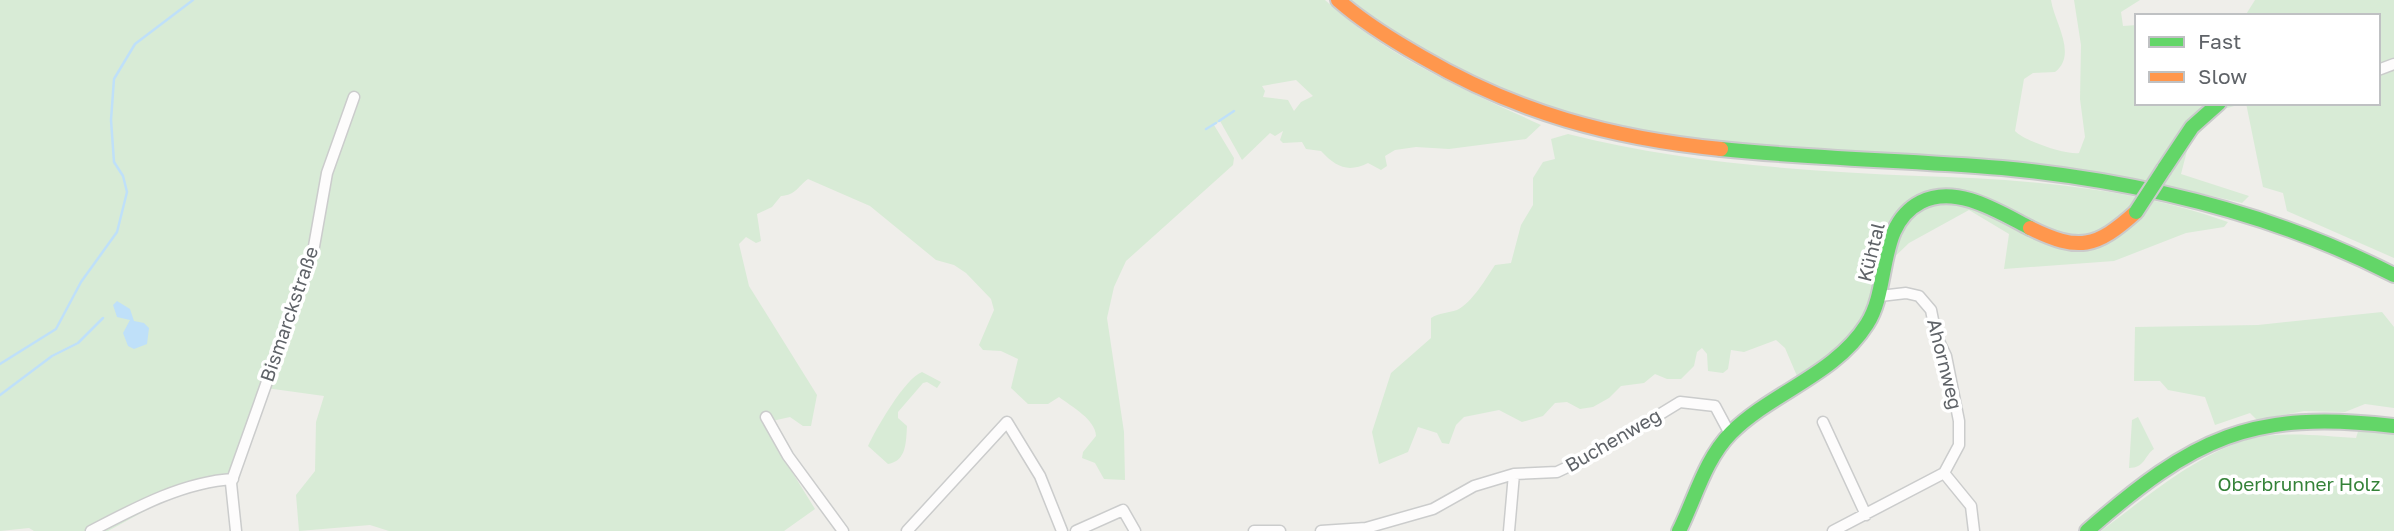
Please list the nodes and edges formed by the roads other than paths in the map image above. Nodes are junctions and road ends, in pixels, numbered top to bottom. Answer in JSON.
{"nodes":[{"id":1,"x":1338,"y":0,"type":"edge"},
{"id":2,"x":354,"y":97,"type":"dead end"},
{"id":3,"x":2217,"y":105,"type":"edge"},
{"id":4,"x":2394,"y":275,"type":"edge"},
{"id":5,"x":1880,"y":296,"type":"junction"},
{"id":6,"x":766,"y":417,"type":"dead end"},
{"id":7,"x":1824,"y":422,"type":"dead end"},
{"id":8,"x":2394,"y":426,"type":"edge"},
{"id":9,"x":1730,"y":434,"type":"junction"},
{"id":10,"x":1944,"y":473,"type":"junction"},
{"id":11,"x":1514,"y":474,"type":"junction"},
{"id":12,"x":233,"y":479,"type":"junction"},
{"id":13,"x":1866,"y":515,"type":"junction"},
{"id":14,"x":91,"y":531,"type":"edge"},
{"id":15,"x":236,"y":531,"type":"edge"},
{"id":16,"x":843,"y":531,"type":"edge"},
{"id":17,"x":907,"y":531,"type":"edge"},
{"id":18,"x":1062,"y":531,"type":"edge"},
{"id":19,"x":1076,"y":531,"type":"edge"},
{"id":20,"x":1135,"y":531,"type":"edge"},
{"id":21,"x":1254,"y":531,"type":"edge"},
{"id":22,"x":1280,"y":531,"type":"edge"},
{"id":23,"x":1321,"y":531,"type":"edge"},
{"id":24,"x":1509,"y":531,"type":"edge"},
{"id":25,"x":1679,"y":531,"type":"edge"},
{"id":26,"x":1833,"y":531,"type":"edge"},
{"id":27,"x":1974,"y":531,"type":"edge"},
{"id":28,"x":2087,"y":531,"type":"edge"}],
"edges":[{"from":1,"to":4,"type":"street"},
{"from":2,"to":12,"type":"street","name":"Bismarckstraße"},
{"from":3,"to":5,"type":"street","name":"Kühtal","bridge":true},
{"from":5,"to":9,"type":"street","name":"Kühtal"},
{"from":5,"to":10,"type":"street","name":"Ahornweg"},
{"from":6,"to":16,"type":"street"},
{"from":7,"to":13,"type":"street"},
{"from":8,"to":28,"type":"street"},
{"from":9,"to":11,"type":"street","name":"Buchenweg"},
{"from":9,"to":25,"type":"street","name":"Kühtal"},
{"from":10,"to":13,"type":"street"},
{"from":10,"to":27,"type":"street"},
{"from":11,"to":23,"type":"street","name":"Buchenweg"},
{"from":11,"to":24,"type":"street"},
{"from":12,"to":14,"type":"street"},
{"from":12,"to":15,"type":"street","name":"Bismarckstraße"},
{"from":13,"to":26,"type":"street"},
{"from":17,"to":18,"type":"street"},
{"from":19,"to":20,"type":"street"},
{"from":21,"to":22,"type":"street"}]}
